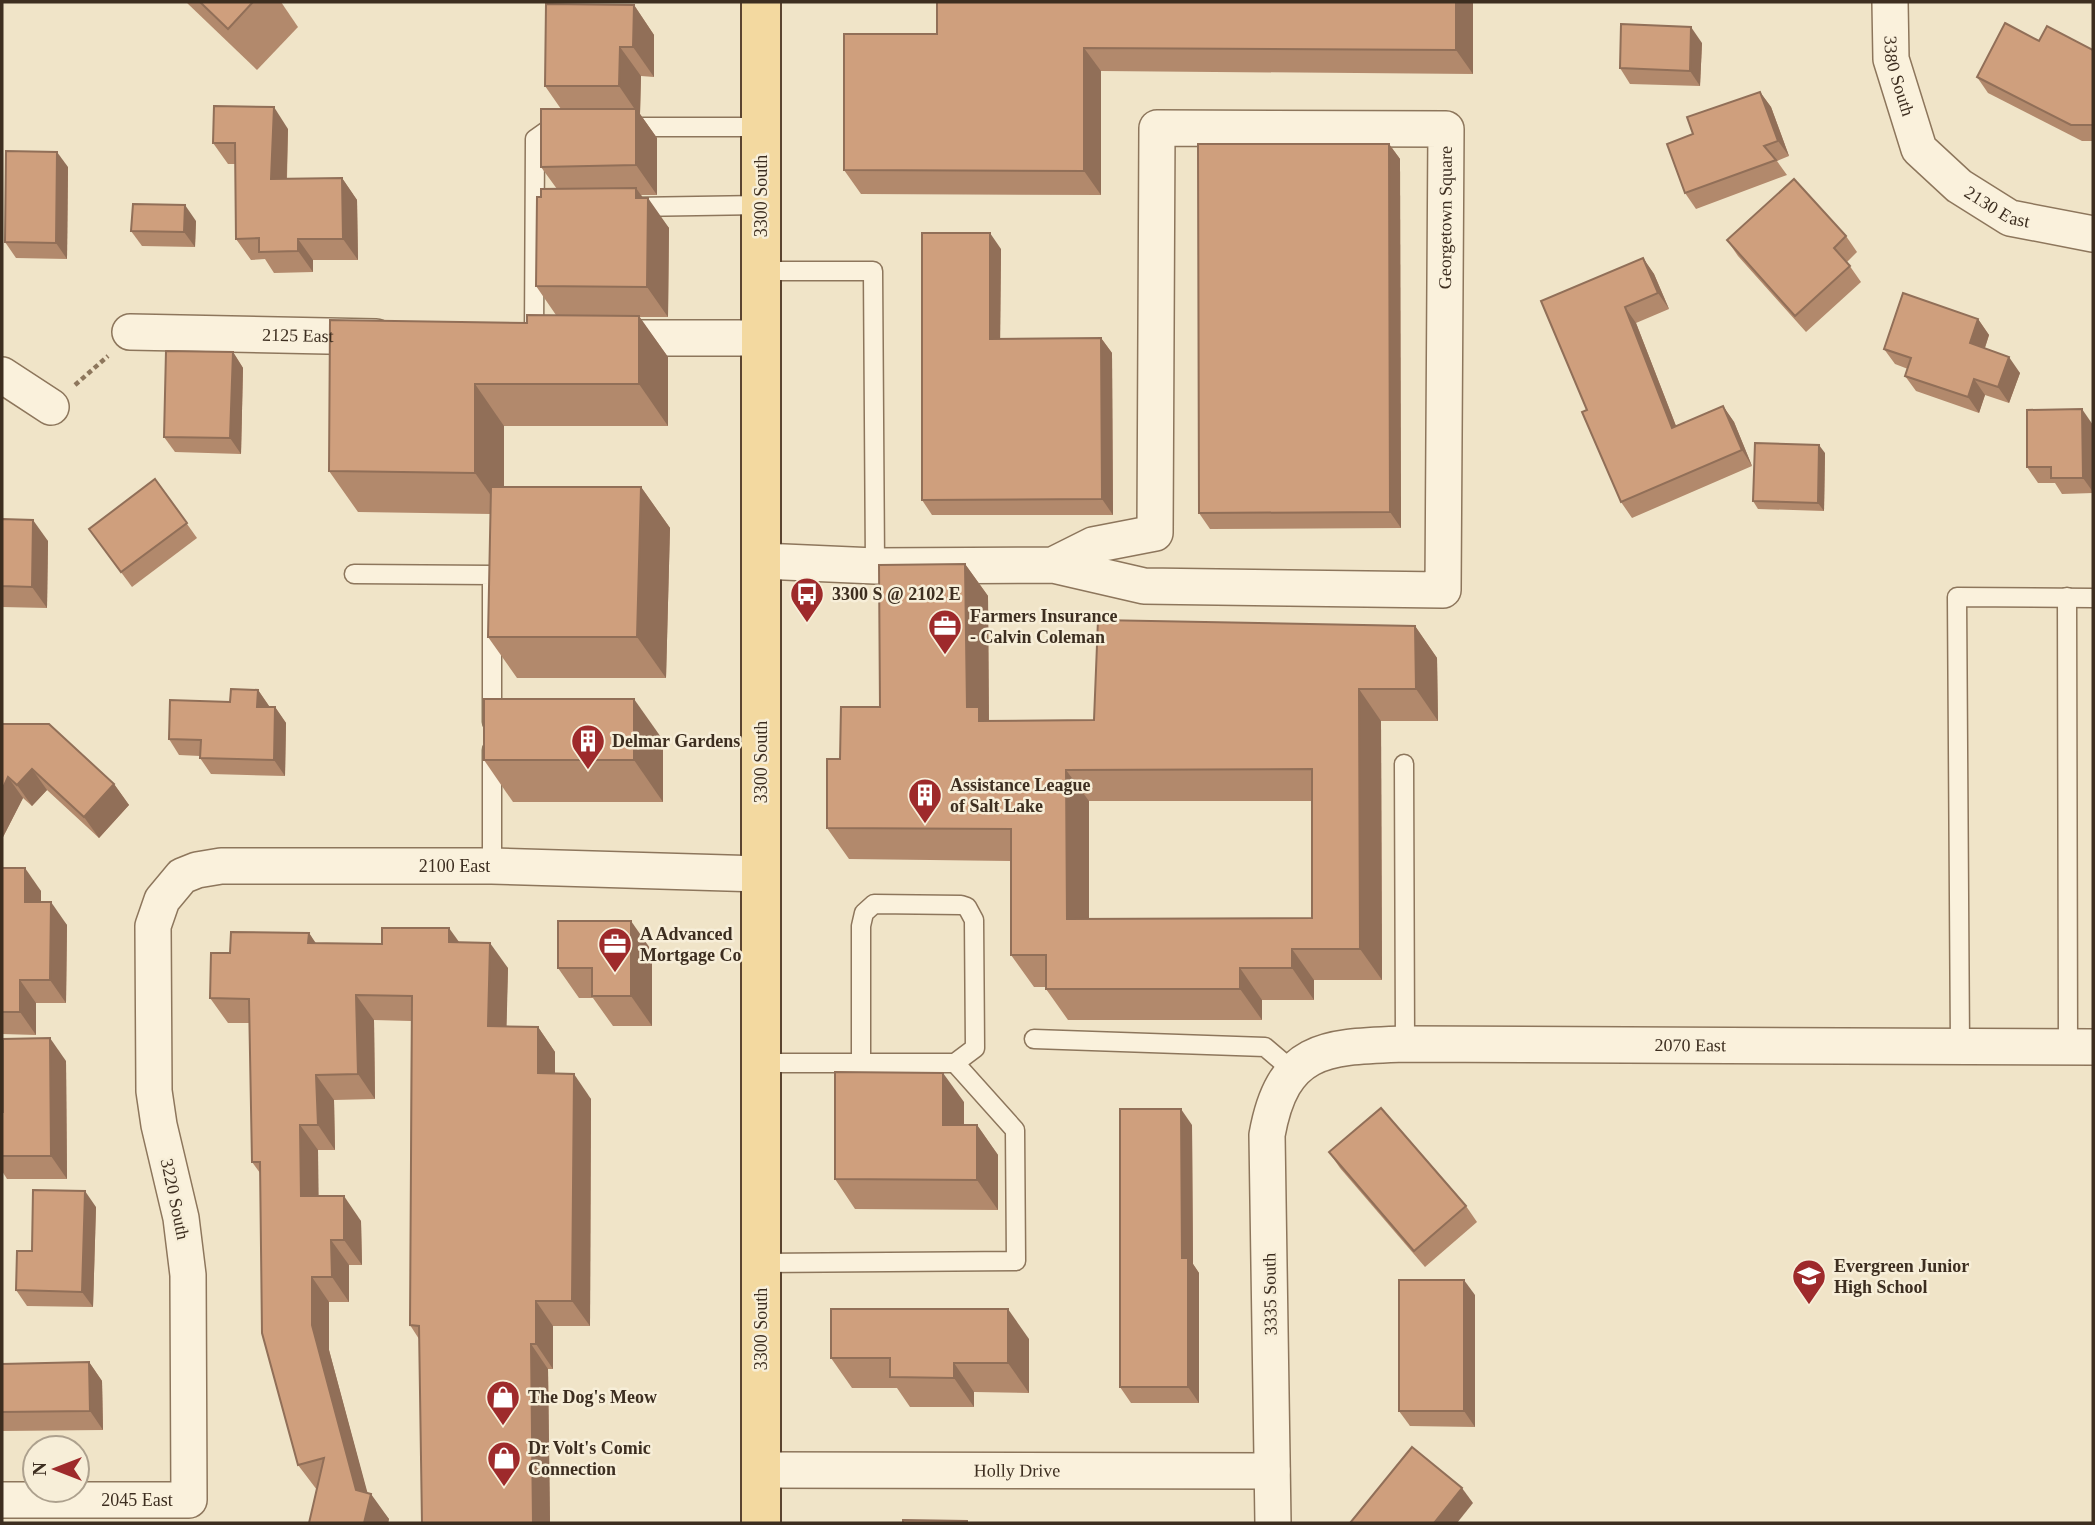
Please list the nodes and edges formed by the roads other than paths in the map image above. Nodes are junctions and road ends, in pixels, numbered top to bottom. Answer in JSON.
{"nodes":[{"id":1,"x":761,"y":2,"type":"edge"},
{"id":2,"x":1890,"y":2,"type":"edge"},
{"id":3,"x":578,"y":127,"type":"edge"},
{"id":4,"x":604,"y":127,"type":"edge"},
{"id":5,"x":761,"y":127,"type":"junction"},
{"id":6,"x":1919,"y":149,"type":"joint"},
{"id":7,"x":761,"y":205,"type":"junction"},
{"id":8,"x":615,"y":207,"type":"edge"},
{"id":9,"x":2093,"y":234,"type":"edge"},
{"id":10,"x":761,"y":271,"type":"junction"},
{"id":11,"x":130,"y":332,"type":"road end"},
{"id":12,"x":411,"y":337,"type":"edge"},
{"id":13,"x":543,"y":337,"type":"joint"},
{"id":14,"x":761,"y":338,"type":"junction"},
{"id":15,"x":2,"y":375,"type":"edge"},
{"id":16,"x":51,"y":407,"type":"road end"},
{"id":17,"x":761,"y":561,"type":"junction"},
{"id":18,"x":1053,"y":565,"type":"junction"},
{"id":19,"x":875,"y":566,"type":"junction"},
{"id":20,"x":354,"y":574,"type":"dead end"},
{"id":21,"x":2067,"y":597,"type":"junction"},
{"id":22,"x":2093,"y":598,"type":"edge"},
{"id":23,"x":1404,"y":764,"type":"dead end"},
{"id":24,"x":492,"y":866,"type":"junction"},
{"id":25,"x":761,"y":874,"type":"junction"},
{"id":26,"x":162,"y":900,"type":"joint"},
{"id":27,"x":1034,"y":1038,"type":"dead end"},
{"id":28,"x":1405,"y":1044,"type":"junction"},
{"id":29,"x":1960,"y":1047,"type":"junction"},
{"id":30,"x":2080,"y":1047,"type":"edge"},
{"id":31,"x":761,"y":1063,"type":"junction"},
{"id":32,"x":861,"y":1063,"type":"junction"},
{"id":33,"x":955,"y":1063,"type":"junction"},
{"id":34,"x":1292,"y":1070,"type":"junction"},
{"id":35,"x":761,"y":1263,"type":"junction"},
{"id":36,"x":761,"y":1470,"type":"junction"},
{"id":37,"x":1272,"y":1471,"type":"junction"},
{"id":38,"x":2,"y":1500,"type":"edge"},
{"id":39,"x":189,"y":1500,"type":"joint"},
{"id":40,"x":761,"y":1523,"type":"edge"},
{"id":41,"x":1273,"y":1523,"type":"edge"}],
"edges":[{"from":1,"to":5,"type":"main road","name":"3300 South"},
{"from":2,"to":6,"type":"street","name":"3380 South"},
{"from":3,"to":13,"type":"lane"},
{"from":4,"to":5,"type":"lane"},
{"from":5,"to":7,"type":"main road","name":"3300 South"},
{"from":6,"to":9,"type":"street","name":"2130 East"},
{"from":7,"to":8,"type":"lane"},
{"from":7,"to":10,"type":"main road","name":"3300 South"},
{"from":10,"to":14,"type":"main road","name":"3300 South"},
{"from":10,"to":19,"type":"lane"},
{"from":11,"to":12,"type":"street","name":"2125 East"},
{"from":13,"to":14,"type":"street"},
{"from":14,"to":17,"type":"main road","name":"3300 South"},
{"from":15,"to":16,"type":"street"},
{"from":17,"to":19,"type":"street","name":"Georgetown Square"},
{"from":17,"to":25,"type":"main road","name":"3300 South"},
{"from":18,"to":18,"type":"street","name":"Georgetown Square"},
{"from":18,"to":19,"type":"street","name":"Georgetown Square"},
{"from":20,"to":24,"type":"lane"},
{"from":21,"to":22,"type":"lane"},
{"from":21,"to":29,"type":"lane"},
{"from":21,"to":30,"type":"lane"},
{"from":23,"to":28,"type":"lane"},
{"from":24,"to":25,"type":"street","name":"2100 East"},
{"from":24,"to":26,"type":"street","name":"2100 East"},
{"from":25,"to":31,"type":"main road","name":"3300 South"},
{"from":26,"to":39,"type":"street","name":"3220 South"},
{"from":27,"to":34,"type":"lane"},
{"from":28,"to":29,"type":"street","name":"2070 East"},
{"from":28,"to":34,"type":"street","name":"2070 East"},
{"from":29,"to":30,"type":"street","name":"2070 East"},
{"from":31,"to":32,"type":"lane"},
{"from":31,"to":35,"type":"main road","name":"3300 South"},
{"from":32,"to":33,"type":"lane"},
{"from":32,"to":33,"type":"lane"},
{"from":33,"to":35,"type":"lane"},
{"from":34,"to":37,"type":"street","name":"3335 South"},
{"from":35,"to":36,"type":"main road","name":"3300 South"},
{"from":36,"to":37,"type":"street","name":"Holly Drive"},
{"from":36,"to":40,"type":"main road","name":"3300 South"},
{"from":37,"to":41,"type":"street","name":"3335 South"},
{"from":38,"to":39,"type":"street","name":"2045 East"}]}
